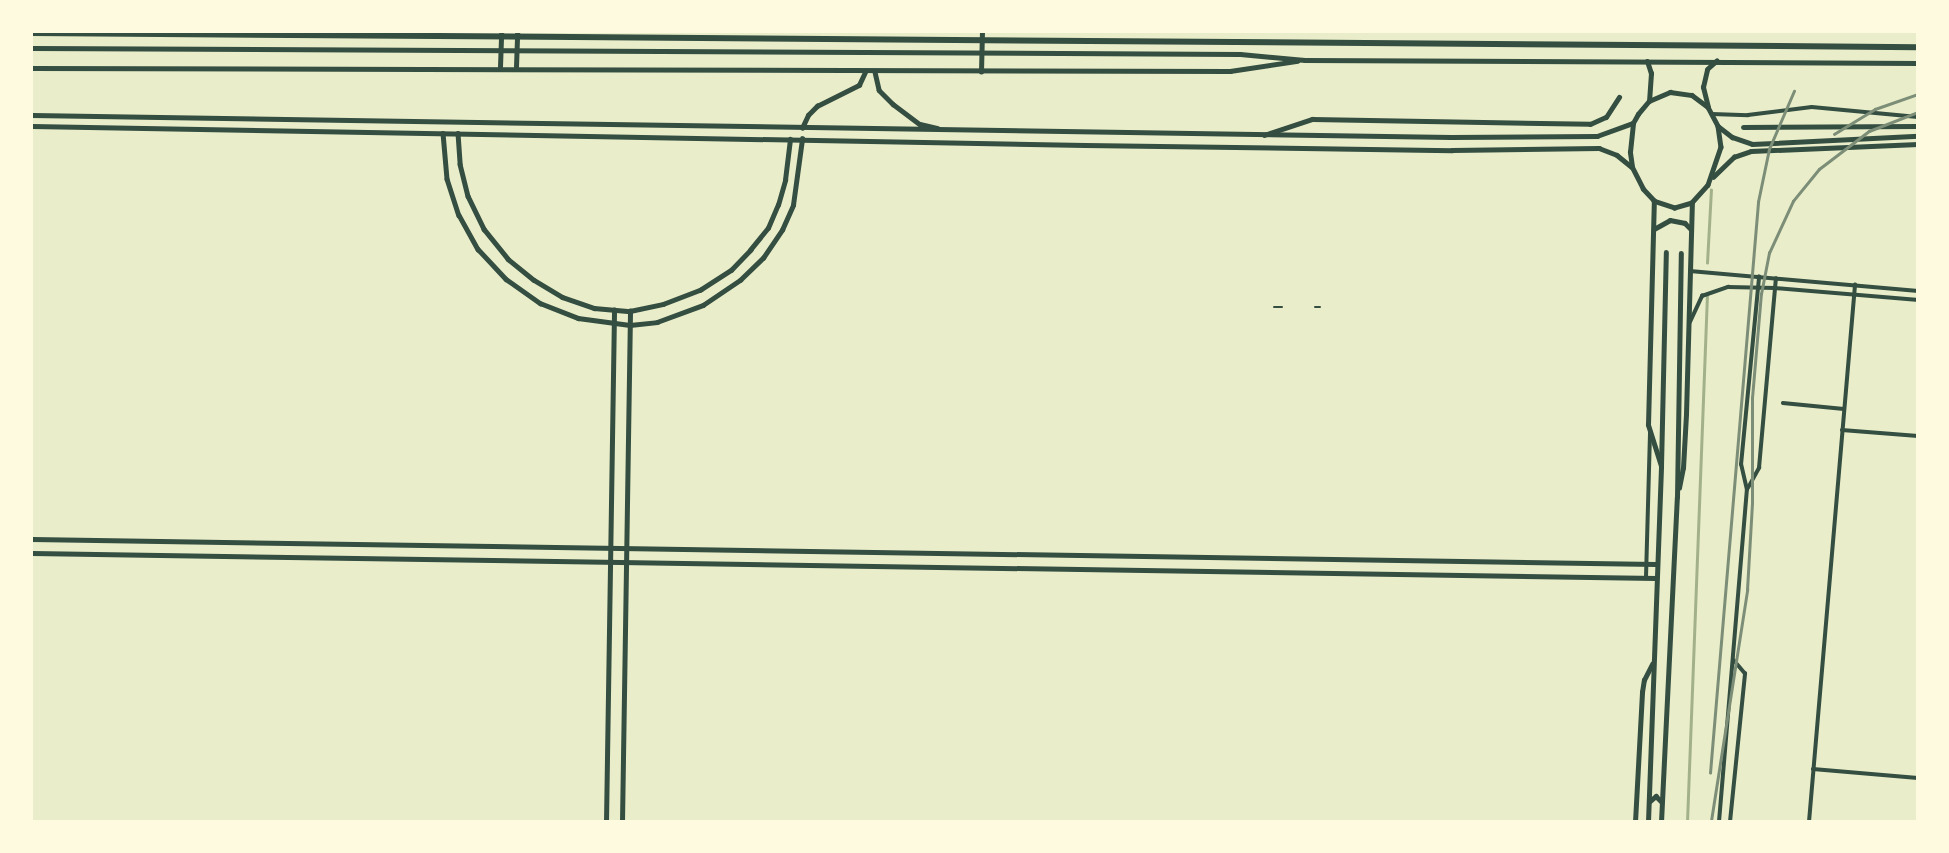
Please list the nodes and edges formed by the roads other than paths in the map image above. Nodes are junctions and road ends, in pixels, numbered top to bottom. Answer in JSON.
{"nodes":[{"id":1,"x":982,"y":32,"type":"edge"},
{"id":2,"x":32,"y":33,"type":"edge"},
{"id":3,"x":498,"y":34,"type":"edge"},
{"id":4,"x":520,"y":34,"type":"edge"},
{"id":5,"x":1917,"y":47,"type":"edge"},
{"id":6,"x":32,"y":48,"type":"edge"},
{"id":7,"x":1305,"y":60,"type":"junction"},
{"id":8,"x":1717,"y":60,"type":"junction"},
{"id":9,"x":1647,"y":61,"type":"junction"},
{"id":10,"x":1917,"y":63,"type":"edge"},
{"id":11,"x":500,"y":67,"type":"junction"},
{"id":12,"x":516,"y":67,"type":"junction"},
{"id":13,"x":32,"y":68,"type":"edge"},
{"id":14,"x":866,"y":72,"type":"junction"},
{"id":15,"x":875,"y":72,"type":"junction"},
{"id":16,"x":981,"y":72,"type":"junction"},
{"id":17,"x":1619,"y":97,"type":"dead end"},
{"id":18,"x":1649,"y":100,"type":"junction"},
{"id":19,"x":1710,"y":111,"type":"junction"},
{"id":20,"x":32,"y":115,"type":"edge"},
{"id":21,"x":1917,"y":117,"type":"edge"},
{"id":22,"x":241,"y":118,"type":"junction"},
{"id":23,"x":1633,"y":123,"type":"junction"},
{"id":24,"x":631,"y":125,"type":"junction"},
{"id":25,"x":32,"y":126,"type":"edge"},
{"id":26,"x":1917,"y":126,"type":"edge"},
{"id":27,"x":1718,"y":127,"type":"junction"},
{"id":28,"x":1743,"y":127,"type":"dead end"},
{"id":29,"x":802,"y":128,"type":"junction"},
{"id":30,"x":241,"y":130,"type":"junction"},
{"id":31,"x":946,"y":130,"type":"junction"},
{"id":32,"x":443,"y":133,"type":"junction"},
{"id":33,"x":457,"y":133,"type":"junction"},
{"id":34,"x":1231,"y":134,"type":"junction"},
{"id":35,"x":1264,"y":135,"type":"junction"},
{"id":36,"x":631,"y":136,"type":"junction"},
{"id":37,"x":1917,"y":136,"type":"edge"},
{"id":38,"x":1451,"y":138,"type":"junction"},
{"id":39,"x":790,"y":139,"type":"junction"},
{"id":40,"x":802,"y":139,"type":"junction"},
{"id":41,"x":1917,"y":144,"type":"edge"},
{"id":42,"x":1232,"y":146,"type":"junction"},
{"id":43,"x":1452,"y":150,"type":"junction"},
{"id":44,"x":1632,"y":167,"type":"junction"},
{"id":45,"x":1713,"y":177,"type":"junction"},
{"id":46,"x":1654,"y":201,"type":"junction"},
{"id":47,"x":1692,"y":203,"type":"junction"},
{"id":48,"x":1653,"y":229,"type":"junction"},
{"id":49,"x":1691,"y":229,"type":"junction"},
{"id":50,"x":1666,"y":252,"type":"dead end"},
{"id":51,"x":1681,"y":253,"type":"dead end"},
{"id":52,"x":1689,"y":271,"type":"junction"},
{"id":53,"x":1759,"y":277,"type":"junction"},
{"id":54,"x":1776,"y":278,"type":"junction"},
{"id":55,"x":1855,"y":285,"type":"junction"},
{"id":56,"x":1758,"y":288,"type":"junction"},
{"id":57,"x":1774,"y":288,"type":"junction"},
{"id":58,"x":1917,"y":290,"type":"edge"},
{"id":59,"x":1854,"y":294,"type":"junction"},
{"id":60,"x":1917,"y":300,"type":"edge"},
{"id":61,"x":1274,"y":307,"type":"dead end"},
{"id":62,"x":1282,"y":307,"type":"dead end"},
{"id":63,"x":1315,"y":307,"type":"dead end"},
{"id":64,"x":1320,"y":307,"type":"dead end"},
{"id":65,"x":614,"y":310,"type":"junction"},
{"id":66,"x":630,"y":311,"type":"junction"},
{"id":67,"x":613,"y":324,"type":"junction"},
{"id":68,"x":630,"y":325,"type":"junction"},
{"id":69,"x":1688,"y":327,"type":"junction"},
{"id":70,"x":1783,"y":403,"type":"dead end"},
{"id":71,"x":1844,"y":408,"type":"junction"},
{"id":72,"x":1650,"y":430,"type":"junction"},
{"id":73,"x":1842,"y":430,"type":"junction"},
{"id":74,"x":1917,"y":436,"type":"edge"},
{"id":75,"x":1661,"y":466,"type":"junction"},
{"id":76,"x":1747,"y":490,"type":"junction"},
{"id":77,"x":1677,"y":497,"type":"junction"},
{"id":78,"x":32,"y":539,"type":"edge"},
{"id":79,"x":610,"y":548,"type":"junction"},
{"id":80,"x":626,"y":548,"type":"junction"},
{"id":81,"x":32,"y":553,"type":"edge"},
{"id":82,"x":610,"y":561,"type":"junction"},
{"id":83,"x":626,"y":561,"type":"junction"},
{"id":84,"x":1646,"y":564,"type":"junction"},
{"id":85,"x":1656,"y":564,"type":"junction"},
{"id":86,"x":1646,"y":578,"type":"junction"},
{"id":87,"x":1656,"y":578,"type":"junction"},
{"id":88,"x":1734,"y":661,"type":"junction"},
{"id":89,"x":1652,"y":664,"type":"junction"},
{"id":90,"x":1813,"y":769,"type":"junction"},
{"id":91,"x":1650,"y":773,"type":"junction"},
{"id":92,"x":1663,"y":774,"type":"junction"},
{"id":93,"x":1917,"y":778,"type":"edge"},
{"id":94,"x":1649,"y":802,"type":"junction"},
{"id":95,"x":1662,"y":803,"type":"junction"},
{"id":96,"x":606,"y":821,"type":"edge"},
{"id":97,"x":622,"y":821,"type":"edge"},
{"id":98,"x":1635,"y":821,"type":"edge"},
{"id":99,"x":1648,"y":821,"type":"edge"},
{"id":100,"x":1661,"y":821,"type":"edge"},
{"id":101,"x":1719,"y":821,"type":"edge"},
{"id":102,"x":1730,"y":821,"type":"edge"},
{"id":103,"x":1809,"y":821,"type":"edge"}],
"edges":[{"from":1,"to":16,"type":"street"},
{"from":2,"to":3,"type":"highway"},
{"from":3,"to":4,"type":"highway"},
{"from":3,"to":11,"type":"street"},
{"from":4,"to":5,"type":"highway"},
{"from":4,"to":12,"type":"street"},
{"from":6,"to":7,"type":"highway"},
{"from":7,"to":9,"type":"highway"},
{"from":7,"to":16,"type":"street"},
{"from":8,"to":9,"type":"highway"},
{"from":8,"to":10,"type":"highway"},
{"from":8,"to":19,"type":"highway"},
{"from":9,"to":18,"type":"highway"},
{"from":11,"to":12,"type":"street"},
{"from":11,"to":13,"type":"street"},
{"from":12,"to":14,"type":"street"},
{"from":14,"to":15,"type":"street"},
{"from":14,"to":29,"type":"street"},
{"from":15,"to":16,"type":"street"},
{"from":15,"to":31,"type":"street"},
{"from":17,"to":35,"type":"highway"},
{"from":18,"to":19,"type":"street"},
{"from":18,"to":23,"type":"street"},
{"from":19,"to":21,"type":"street"},
{"from":19,"to":27,"type":"street"},
{"from":20,"to":22,"type":"street"},
{"from":22,"to":24,"type":"street"},
{"from":22,"to":30,"type":"street"},
{"from":23,"to":38,"type":"street"},
{"from":23,"to":44,"type":"street"},
{"from":24,"to":29,"type":"street"},
{"from":24,"to":36,"type":"street"},
{"from":25,"to":30,"type":"street"},
{"from":26,"to":28,"type":"highway"},
{"from":27,"to":37,"type":"street"},
{"from":27,"to":45,"type":"street"},
{"from":29,"to":31,"type":"street"},
{"from":30,"to":32,"type":"street"},
{"from":31,"to":34,"type":"street"},
{"from":32,"to":33,"type":"street"},
{"from":32,"to":67,"type":"street"},
{"from":33,"to":36,"type":"street"},
{"from":33,"to":65,"type":"street"},
{"from":34,"to":35,"type":"street"},
{"from":34,"to":42,"type":"street"},
{"from":35,"to":38,"type":"street"},
{"from":36,"to":39,"type":"street"},
{"from":38,"to":43,"type":"street"},
{"from":39,"to":40,"type":"street"},
{"from":39,"to":66,"type":"street"},
{"from":40,"to":42,"type":"street"},
{"from":40,"to":68,"type":"street"},
{"from":41,"to":45,"type":"street"},
{"from":42,"to":43,"type":"street"},
{"from":43,"to":44,"type":"street"},
{"from":44,"to":46,"type":"street"},
{"from":45,"to":47,"type":"street"},
{"from":46,"to":47,"type":"street"},
{"from":46,"to":48,"type":"street"},
{"from":47,"to":49,"type":"street"},
{"from":48,"to":49,"type":"street"},
{"from":48,"to":72,"type":"street"},
{"from":49,"to":52,"type":"street"},
{"from":50,"to":75,"type":"highway"},
{"from":51,"to":77,"type":"highway"},
{"from":52,"to":53,"type":"street"},
{"from":52,"to":69,"type":"street"},
{"from":53,"to":54,"type":"street"},
{"from":53,"to":56,"type":"street"},
{"from":54,"to":55,"type":"street"},
{"from":54,"to":57,"type":"street"},
{"from":55,"to":58,"type":"street"},
{"from":55,"to":59,"type":"street"},
{"from":56,"to":57,"type":"street"},
{"from":56,"to":69,"type":"street"},
{"from":56,"to":76,"type":"street"},
{"from":57,"to":59,"type":"street"},
{"from":57,"to":76,"type":"street"},
{"from":59,"to":60,"type":"street"},
{"from":59,"to":71,"type":"street"},
{"from":61,"to":62,"type":"lane"},
{"from":63,"to":64,"type":"lane"},
{"from":65,"to":66,"type":"street"},
{"from":65,"to":67,"type":"street"},
{"from":66,"to":68,"type":"street"},
{"from":67,"to":68,"type":"street"},
{"from":67,"to":79,"type":"street"},
{"from":68,"to":80,"type":"street"},
{"from":69,"to":77,"type":"street"},
{"from":70,"to":71,"type":"street"},
{"from":71,"to":73,"type":"street"},
{"from":72,"to":75,"type":"street"},
{"from":72,"to":84,"type":"street"},
{"from":73,"to":74,"type":"street"},
{"from":73,"to":90,"type":"street"},
{"from":75,"to":85,"type":"street"},
{"from":76,"to":88,"type":"street"},
{"from":77,"to":92,"type":"street"},
{"from":78,"to":79,"type":"street"},
{"from":79,"to":80,"type":"street"},
{"from":79,"to":82,"type":"street"},
{"from":80,"to":83,"type":"street"},
{"from":80,"to":84,"type":"street"},
{"from":81,"to":82,"type":"street"},
{"from":82,"to":83,"type":"street"},
{"from":82,"to":96,"type":"street"},
{"from":83,"to":86,"type":"street"},
{"from":83,"to":97,"type":"street"},
{"from":84,"to":85,"type":"street"},
{"from":84,"to":86,"type":"street"},
{"from":85,"to":87,"type":"street"},
{"from":86,"to":87,"type":"street"},
{"from":87,"to":89,"type":"street"},
{"from":88,"to":101,"type":"street"},
{"from":88,"to":102,"type":"street"},
{"from":89,"to":91,"type":"street"},
{"from":89,"to":98,"type":"street"},
{"from":90,"to":93,"type":"street"},
{"from":90,"to":103,"type":"street"},
{"from":91,"to":92,"type":"street"},
{"from":91,"to":94,"type":"street"},
{"from":92,"to":95,"type":"street"},
{"from":94,"to":95,"type":"street"},
{"from":94,"to":99,"type":"street"},
{"from":95,"to":100,"type":"street"}]}
